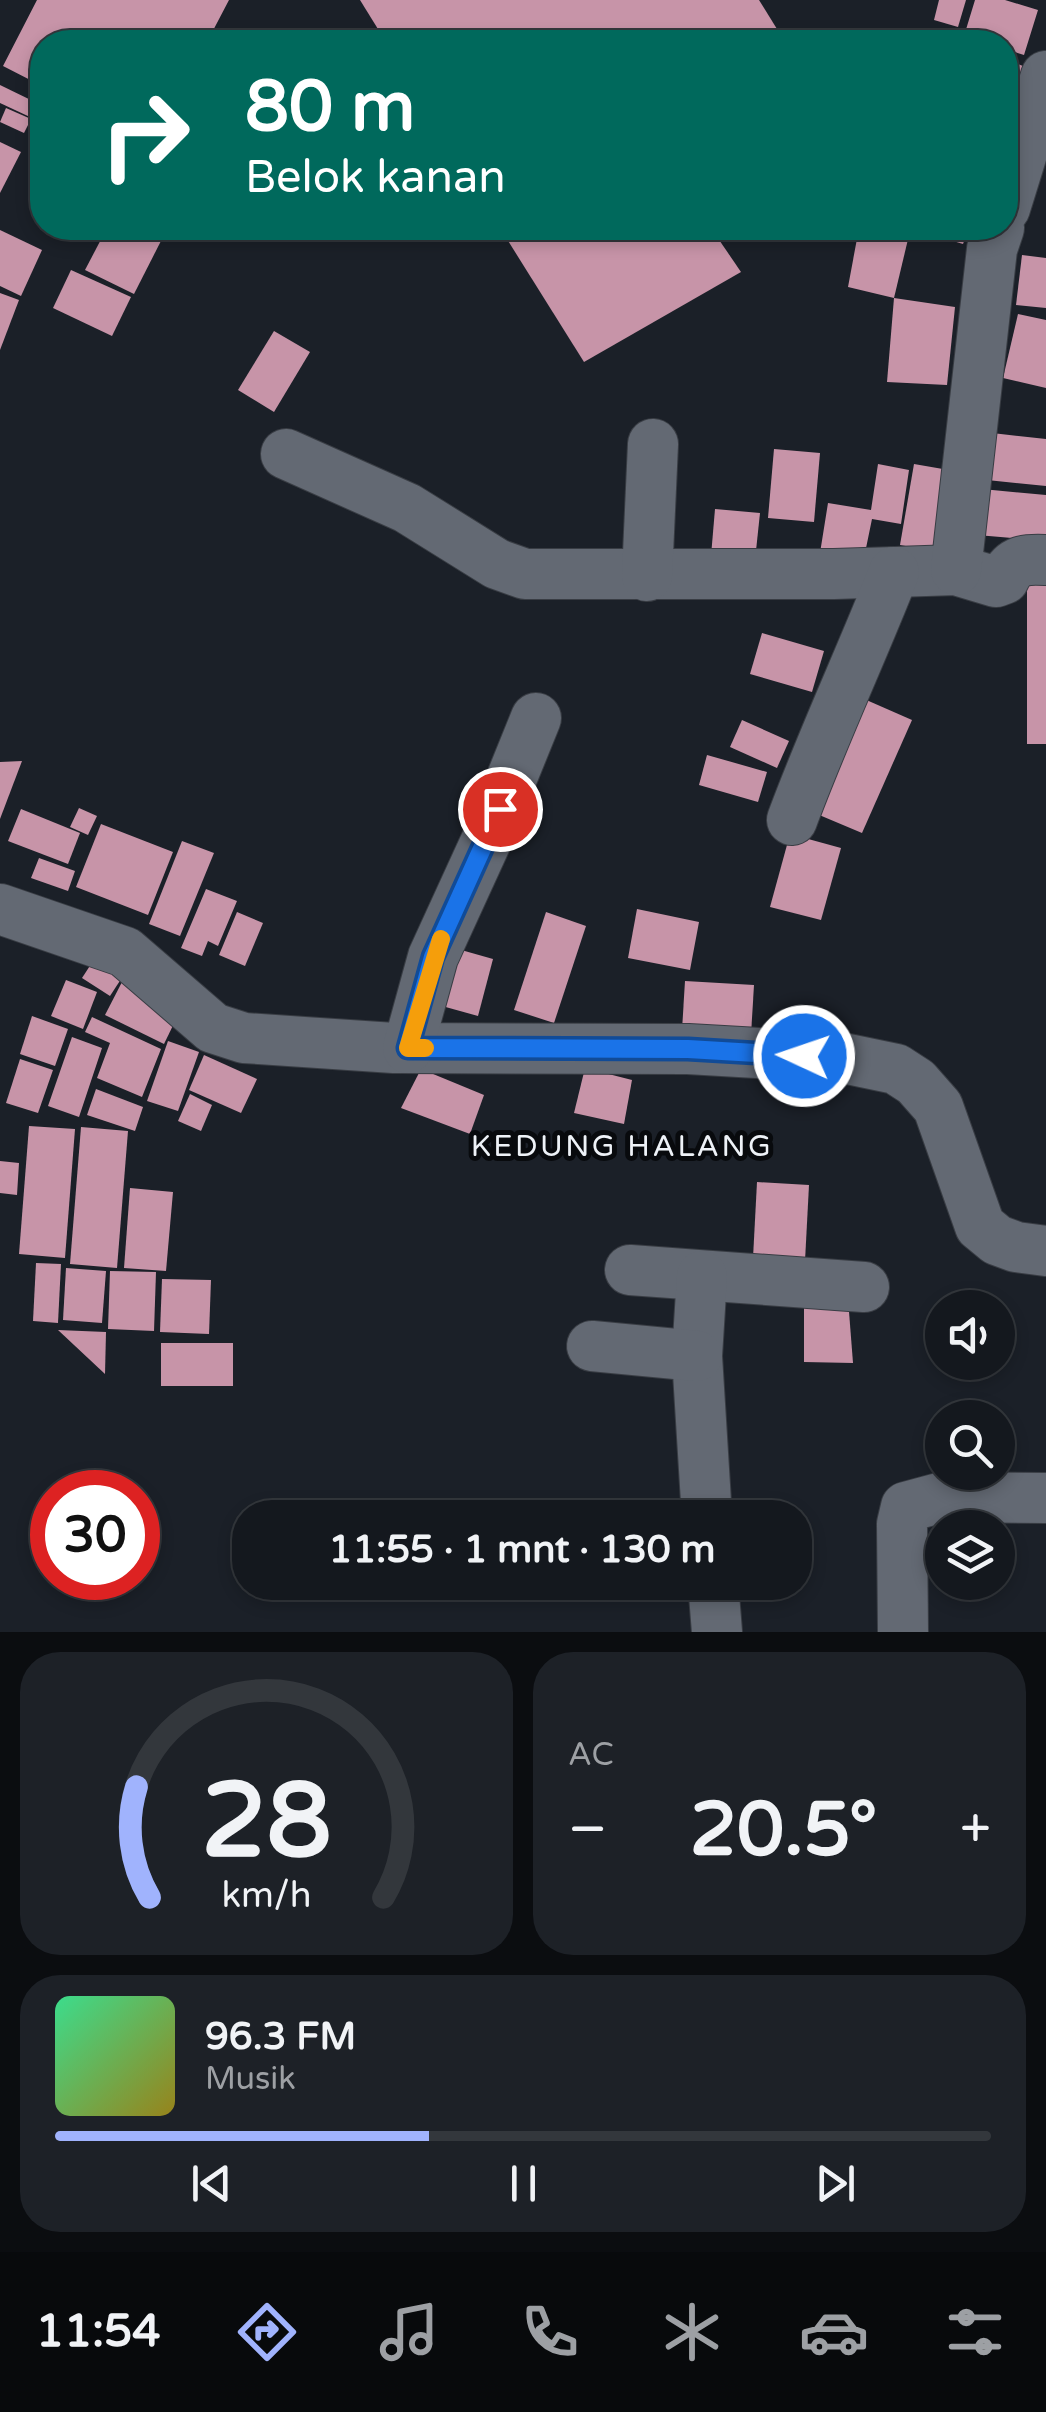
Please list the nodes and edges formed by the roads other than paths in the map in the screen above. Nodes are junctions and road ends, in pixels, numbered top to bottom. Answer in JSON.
{"nodes":[{"id":1,"x":1046,"y":76,"type":"edge"},
{"id":2,"x":1018,"y":166,"type":"edge"},
{"id":3,"x":995,"y":240,"type":"edge"},
{"id":4,"x":653,"y":444,"type":"dead end"},
{"id":5,"x":286,"y":454,"type":"dead end"},
{"id":6,"x":1046,"y":560,"type":"edge"},
{"id":7,"x":956,"y":570,"type":"junction"},
{"id":8,"x":894,"y":572,"type":"junction"},
{"id":9,"x":647,"y":576,"type":"junction"},
{"id":10,"x":536,"y":718,"type":"dead end"},
{"id":11,"x":792,"y":820,"type":"dead end"},
{"id":12,"x":0,"y":910,"type":"edge"},
{"id":13,"x":408,"y":1048,"type":"junction"},
{"id":14,"x":1046,"y":1252,"type":"edge"},
{"id":15,"x":630,"y":1270,"type":"dead end"},
{"id":16,"x":702,"y":1276,"type":"junction"},
{"id":17,"x":864,"y":1287,"type":"dead end"},
{"id":18,"x":592,"y":1346,"type":"dead end"},
{"id":19,"x":697,"y":1356,"type":"junction"},
{"id":20,"x":1046,"y":1498,"type":"edge"},
{"id":21,"x":707,"y":1500,"type":"edge"},
{"id":22,"x":714,"y":1600,"type":"edge"},
{"id":23,"x":717,"y":1632,"type":"edge"},
{"id":24,"x":903,"y":1632,"type":"edge"}],
"edges":[{"from":1,"to":2,"type":"street"},
{"from":3,"to":7,"type":"street"},
{"from":4,"to":9,"type":"street"},
{"from":5,"to":9,"type":"street"},
{"from":6,"to":7,"type":"street"},
{"from":7,"to":8,"type":"street"},
{"from":8,"to":9,"type":"street"},
{"from":8,"to":11,"type":"street"},
{"from":10,"to":13,"type":"street"},
{"from":12,"to":13,"type":"street"},
{"from":13,"to":14,"type":"street"},
{"from":15,"to":16,"type":"street"},
{"from":16,"to":17,"type":"street"},
{"from":16,"to":19,"type":"street"},
{"from":18,"to":19,"type":"street"},
{"from":19,"to":21,"type":"street"},
{"from":20,"to":24,"type":"street"},
{"from":22,"to":23,"type":"street"}]}
